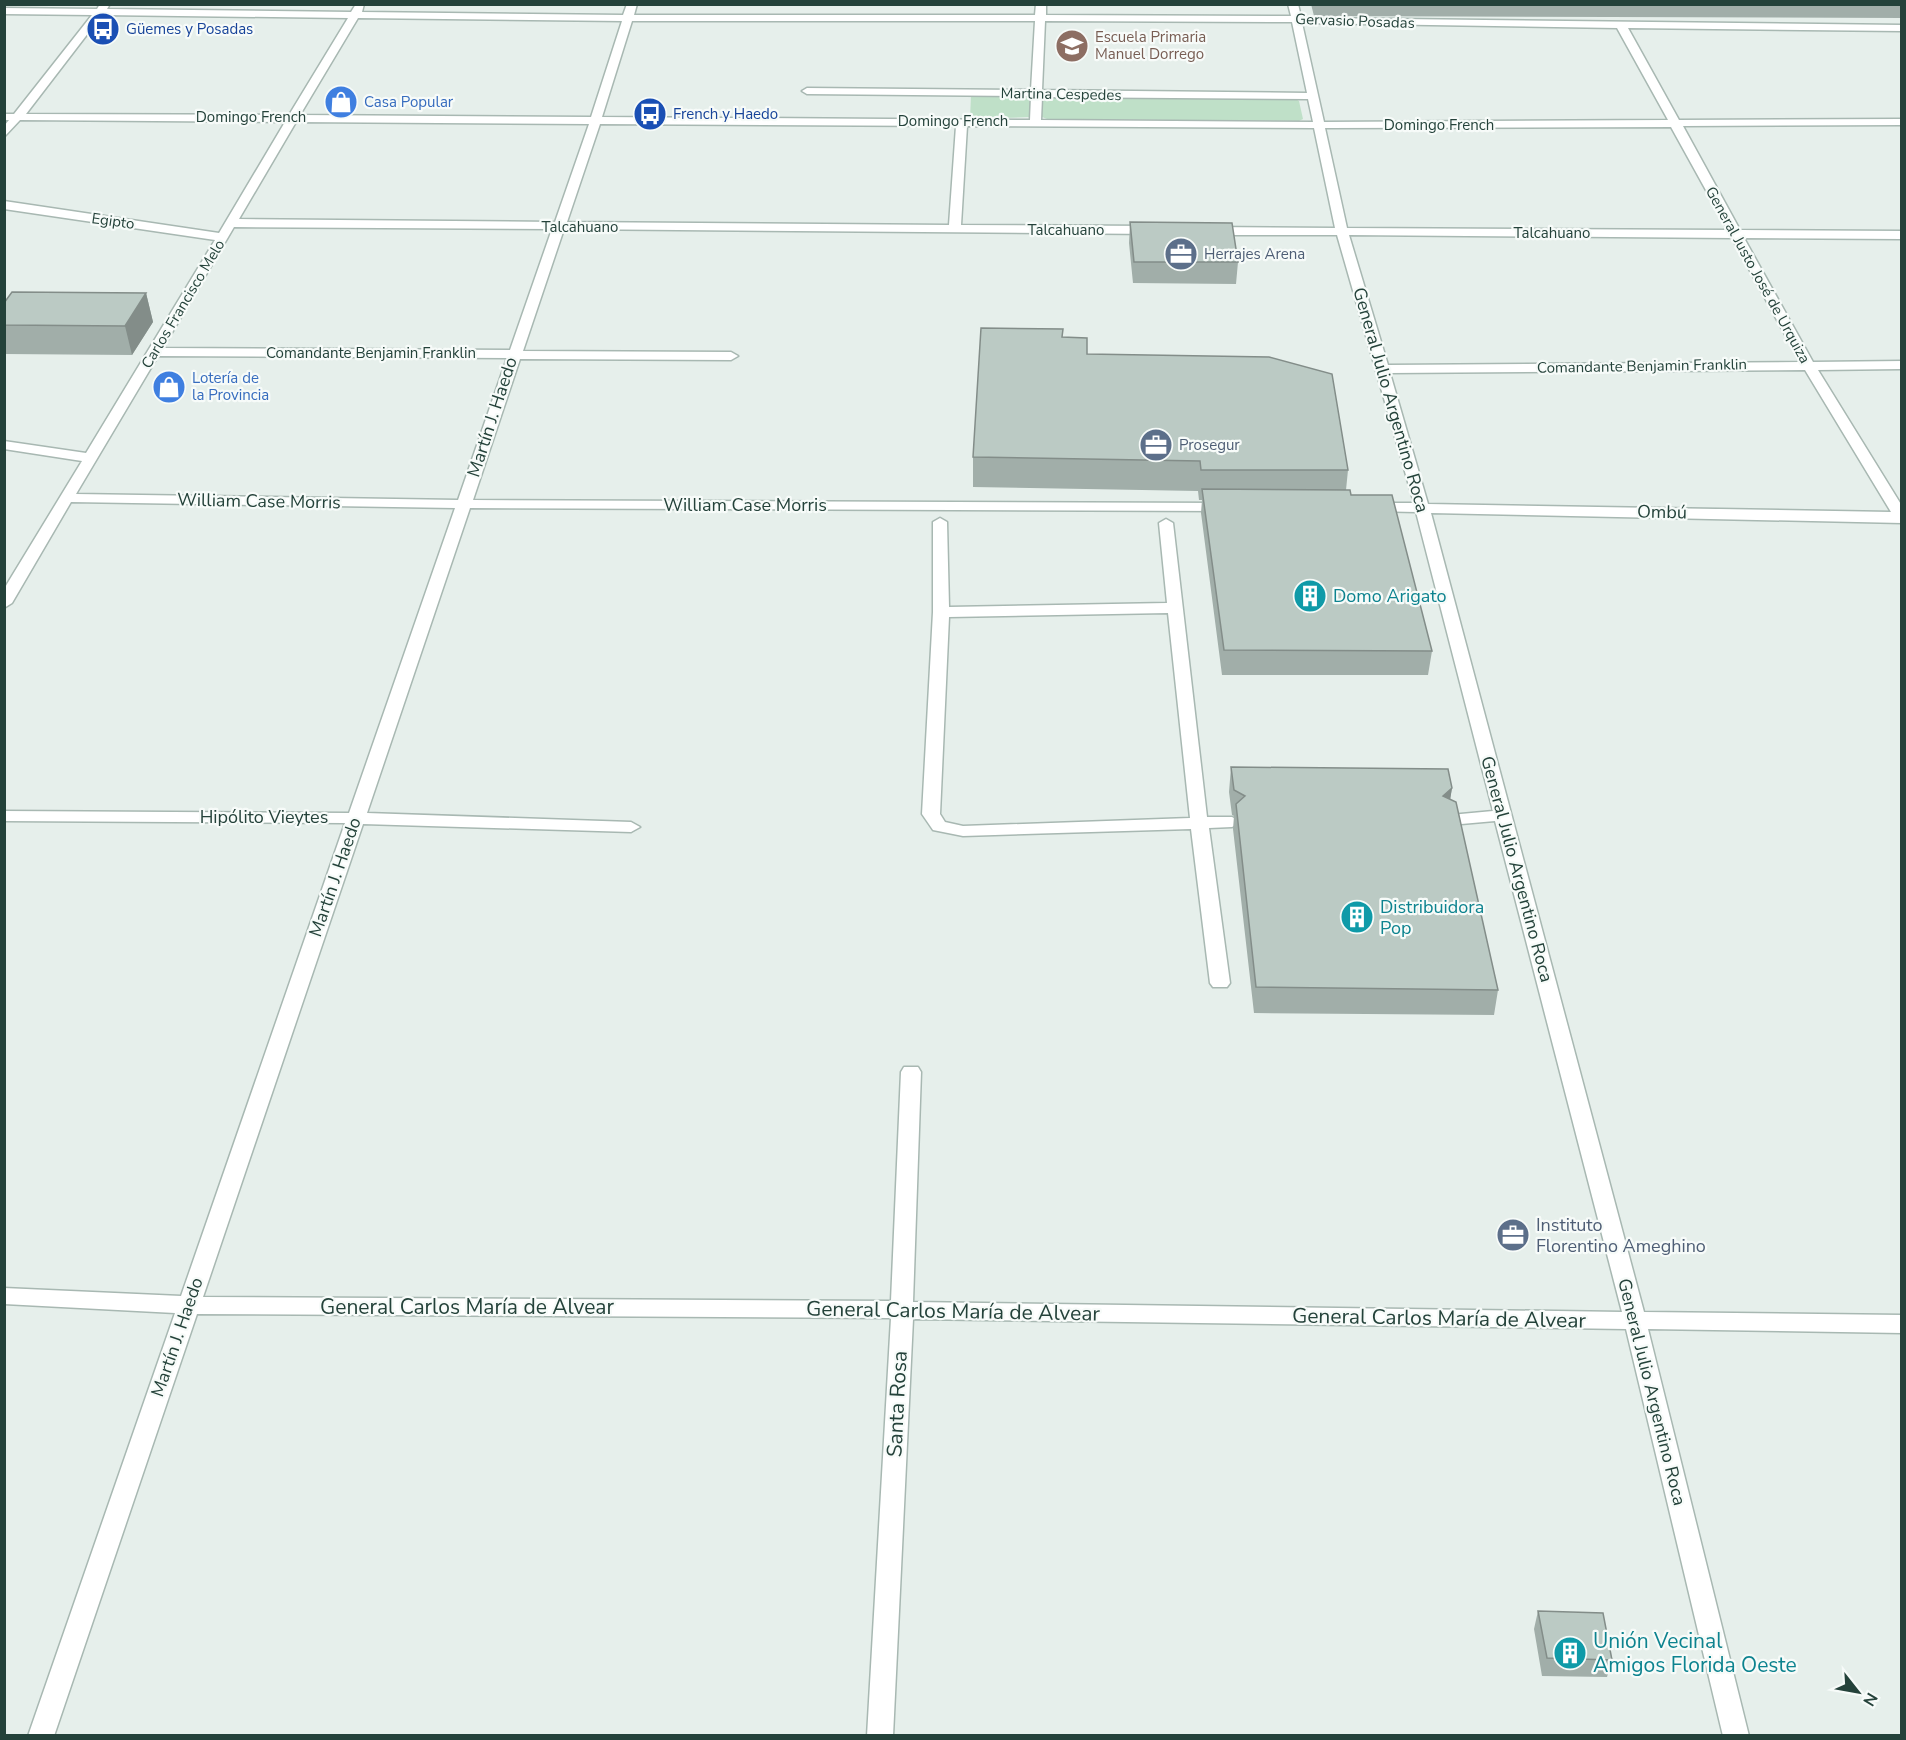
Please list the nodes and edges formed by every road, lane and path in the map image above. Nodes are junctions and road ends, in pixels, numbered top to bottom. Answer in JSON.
{"nodes":[{"id":1,"x":1293,"y":4,"type":"edge"},
{"id":2,"x":834,"y":6,"type":"dead end"},
{"id":3,"x":103,"y":8,"type":"edge"},
{"id":4,"x":358,"y":10,"type":"edge"},
{"id":5,"x":1041,"y":10,"type":"edge"},
{"id":6,"x":4,"y":11,"type":"edge"},
{"id":7,"x":630,"y":11,"type":"edge"},
{"id":8,"x":895,"y":17,"type":"junction"},
{"id":9,"x":1297,"y":19,"type":"junction"},
{"id":10,"x":1622,"y":27,"type":"junction"},
{"id":11,"x":1902,"y":28,"type":"edge"},
{"id":12,"x":807,"y":91,"type":"dead end"},
{"id":13,"x":1036,"y":94,"type":"junction"},
{"id":14,"x":1314,"y":96,"type":"junction"},
{"id":15,"x":4,"y":117,"type":"edge"},
{"id":16,"x":18,"y":117,"type":"junction"},
{"id":17,"x":295,"y":117,"type":"junction"},
{"id":18,"x":596,"y":119,"type":"junction"},
{"id":19,"x":962,"y":121,"type":"junction"},
{"id":20,"x":1035,"y":122,"type":"junction"},
{"id":21,"x":1902,"y":122,"type":"edge"},
{"id":22,"x":1675,"y":123,"type":"junction"},
{"id":23,"x":1319,"y":125,"type":"junction"},
{"id":24,"x":4,"y":134,"type":"edge"},
{"id":25,"x":4,"y":205,"type":"edge"},
{"id":26,"x":231,"y":222,"type":"junction"},
{"id":27,"x":557,"y":227,"type":"junction"},
{"id":28,"x":955,"y":230,"type":"junction"},
{"id":29,"x":1166,"y":231,"type":"edge"},
{"id":30,"x":1201,"y":231,"type":"edge"},
{"id":31,"x":1342,"y":231,"type":"junction"},
{"id":32,"x":1734,"y":234,"type":"junction"},
{"id":33,"x":1902,"y":235,"type":"edge"},
{"id":34,"x":222,"y":237,"type":"junction"},
{"id":35,"x":154,"y":352,"type":"junction"},
{"id":36,"x":513,"y":354,"type":"junction"},
{"id":37,"x":731,"y":356,"type":"dead end"},
{"id":38,"x":1808,"y":364,"type":"junction"},
{"id":39,"x":1902,"y":365,"type":"edge"},
{"id":40,"x":1382,"y":369,"type":"junction"},
{"id":41,"x":4,"y":445,"type":"edge"},
{"id":42,"x":91,"y":458,"type":"junction"},
{"id":43,"x":67,"y":498,"type":"junction"},
{"id":44,"x":463,"y":504,"type":"junction"},
{"id":45,"x":1238,"y":507,"type":"edge"},
{"id":46,"x":1353,"y":507,"type":"edge"},
{"id":47,"x":1422,"y":507,"type":"junction"},
{"id":48,"x":1901,"y":518,"type":"edge"},
{"id":49,"x":940,"y":522,"type":"dead end"},
{"id":50,"x":1166,"y":523,"type":"dead end"},
{"id":51,"x":4,"y":603,"type":"edge"},
{"id":52,"x":1177,"y":608,"type":"junction"},
{"id":53,"x":941,"y":612,"type":"junction"},
{"id":54,"x":1503,"y":815,"type":"junction"},
{"id":55,"x":4,"y":816,"type":"edge"},
{"id":56,"x":356,"y":818,"type":"junction"},
{"id":57,"x":1450,"y":820,"type":"edge"},
{"id":58,"x":1198,"y":821,"type":"junction"},
{"id":59,"x":1232,"y":822,"type":"dead end"},
{"id":60,"x":631,"y":827,"type":"dead end"},
{"id":61,"x":1220,"y":983,"type":"dead end"},
{"id":62,"x":911,"y":1072,"type":"dead end"},
{"id":63,"x":4,"y":1296,"type":"edge"},
{"id":64,"x":188,"y":1305,"type":"junction"},
{"id":65,"x":902,"y":1310,"type":"junction"},
{"id":66,"x":1635,"y":1321,"type":"junction"},
{"id":67,"x":1902,"y":1324,"type":"edge"},
{"id":68,"x":41,"y":1736,"type":"edge"},
{"id":69,"x":880,"y":1736,"type":"edge"},
{"id":70,"x":1736,"y":1736,"type":"edge"}],
"edges":[{"from":1,"to":9,"type":"street","name":"General Julio Argentino Roca"},
{"from":2,"to":8,"type":"street"},
{"from":3,"to":4,"type":"street","name":"Gervasio Posadas"},
{"from":3,"to":6,"type":"street","name":"Gervasio Posadas"},
{"from":3,"to":16,"type":"street"},
{"from":4,"to":7,"type":"street","name":"Gervasio Posadas"},
{"from":4,"to":17,"type":"street","name":"Carlos Francisco Melo"},
{"from":5,"to":8,"type":"street","name":"Gervasio Posadas"},
{"from":5,"to":9,"type":"street","name":"Gervasio Posadas"},
{"from":5,"to":13,"type":"street"},
{"from":7,"to":8,"type":"street","name":"Gervasio Posadas"},
{"from":7,"to":18,"type":"street","name":"Martín J. Haedo"},
{"from":9,"to":10,"type":"street","name":"Gervasio Posadas"},
{"from":9,"to":14,"type":"street","name":"General Julio Argentino Roca"},
{"from":10,"to":11,"type":"street","name":"Gervasio Posadas"},
{"from":10,"to":22,"type":"street","name":"General Justo José de Urquiza"},
{"from":12,"to":13,"type":"street","name":"Martina Cespedes"},
{"from":13,"to":14,"type":"street","name":"Martina Cespedes"},
{"from":13,"to":20,"type":"street"},
{"from":14,"to":23,"type":"street","name":"General Julio Argentino Roca"},
{"from":15,"to":16,"type":"street","name":"Domingo French"},
{"from":16,"to":17,"type":"street","name":"Domingo French"},
{"from":16,"to":24,"type":"street"},
{"from":17,"to":18,"type":"street","name":"Domingo French"},
{"from":17,"to":26,"type":"street","name":"Carlos Francisco Melo"},
{"from":18,"to":19,"type":"street","name":"Domingo French"},
{"from":18,"to":27,"type":"street","name":"Martín J. Haedo"},
{"from":19,"to":20,"type":"street","name":"Domingo French"},
{"from":19,"to":28,"type":"street"},
{"from":20,"to":23,"type":"street","name":"Domingo French"},
{"from":21,"to":22,"type":"street","name":"Domingo French"},
{"from":22,"to":23,"type":"street","name":"Domingo French"},
{"from":22,"to":32,"type":"street","name":"General Justo José de Urquiza"},
{"from":23,"to":31,"type":"street","name":"General Julio Argentino Roca"},
{"from":25,"to":34,"type":"street","name":"Egipto"},
{"from":26,"to":27,"type":"street","name":"Talcahuano"},
{"from":26,"to":34,"type":"street","name":"Carlos Francisco Melo"},
{"from":27,"to":28,"type":"street","name":"Talcahuano"},
{"from":27,"to":36,"type":"street","name":"Martín J. Haedo"},
{"from":28,"to":29,"type":"street","name":"Talcahuano"},
{"from":30,"to":31,"type":"street","name":"Talcahuano"},
{"from":31,"to":32,"type":"street","name":"Talcahuano"},
{"from":31,"to":40,"type":"street","name":"General Julio Argentino Roca"},
{"from":32,"to":33,"type":"street","name":"Talcahuano"},
{"from":32,"to":38,"type":"street","name":"General Justo José de Urquiza"},
{"from":34,"to":35,"type":"street","name":"Carlos Francisco Melo"},
{"from":35,"to":36,"type":"street","name":"Comandante Benjamin Franklin"},
{"from":35,"to":42,"type":"street","name":"Carlos Francisco Melo"},
{"from":36,"to":37,"type":"street","name":"Comandante Benjamin Franklin"},
{"from":36,"to":44,"type":"street","name":"Martín J. Haedo"},
{"from":38,"to":39,"type":"street","name":"Comandante Benjamin Franklin"},
{"from":38,"to":40,"type":"street","name":"Comandante Benjamin Franklin"},
{"from":38,"to":48,"type":"street","name":"General Justo José de Urquiza"},
{"from":40,"to":47,"type":"street","name":"General Julio Argentino Roca"},
{"from":41,"to":42,"type":"street"},
{"from":42,"to":43,"type":"street","name":"Carlos Francisco Melo"},
{"from":43,"to":44,"type":"street","name":"William Case Morris"},
{"from":43,"to":51,"type":"street","name":"Carlos Francisco Melo"},
{"from":44,"to":45,"type":"street","name":"William Case Morris"},
{"from":44,"to":56,"type":"street","name":"Martín J. Haedo"},
{"from":46,"to":47,"type":"street"},
{"from":47,"to":48,"type":"street","name":"Ombú"},
{"from":47,"to":54,"type":"street","name":"General Julio Argentino Roca"},
{"from":49,"to":53,"type":"street"},
{"from":50,"to":52,"type":"street"},
{"from":52,"to":53,"type":"street"},
{"from":52,"to":58,"type":"street"},
{"from":53,"to":58,"type":"street"},
{"from":54,"to":57,"type":"street"},
{"from":54,"to":66,"type":"street","name":"General Julio Argentino Roca"},
{"from":55,"to":56,"type":"street","name":"Hipólito Vieytes"},
{"from":56,"to":60,"type":"street","name":"Hipólito Vieytes"},
{"from":56,"to":64,"type":"street","name":"Martín J. Haedo"},
{"from":58,"to":59,"type":"street"},
{"from":58,"to":61,"type":"street"},
{"from":62,"to":65,"type":"street","name":"Santa Rosa"},
{"from":63,"to":64,"type":"street","name":"General Carlos María de Alvear"},
{"from":64,"to":65,"type":"street","name":"General Carlos María de Alvear"},
{"from":64,"to":68,"type":"street","name":"Martín J. Haedo"},
{"from":65,"to":66,"type":"street","name":"General Carlos María de Alvear"},
{"from":65,"to":69,"type":"street","name":"Santa Rosa"},
{"from":66,"to":67,"type":"street","name":"General Carlos María de Alvear"},
{"from":66,"to":70,"type":"street","name":"General Julio Argentino Roca"}]}
